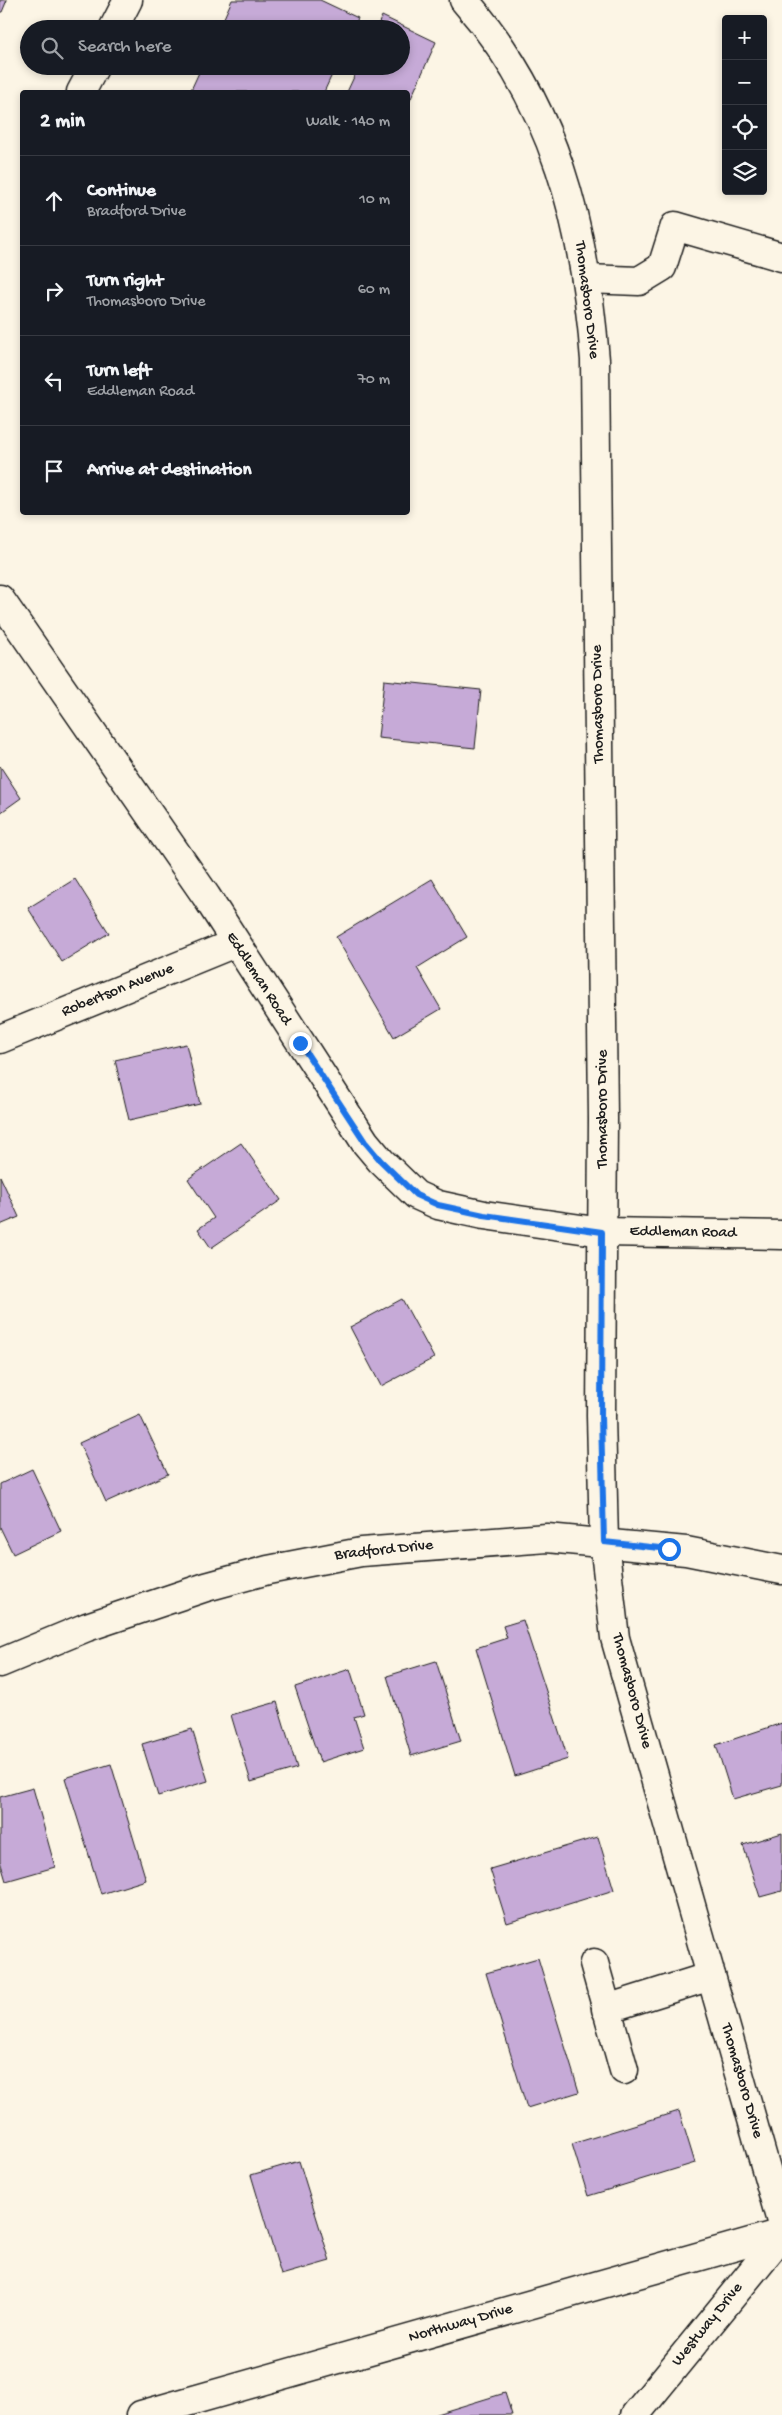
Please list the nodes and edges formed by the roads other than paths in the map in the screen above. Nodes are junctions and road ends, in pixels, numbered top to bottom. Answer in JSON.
{"nodes":[{"id":1,"x":128,"y":0,"type":"edge"},
{"id":2,"x":464,"y":0,"type":"edge"},
{"id":3,"x":118,"y":20,"type":"edge"},
{"id":4,"x":90,"y":75,"type":"edge"},
{"id":5,"x":82,"y":90,"type":"edge"},
{"id":6,"x":782,"y":257,"type":"edge"},
{"id":7,"x":586,"y":279,"type":"junction"},
{"id":8,"x":0,"y":599,"type":"edge"},
{"id":9,"x":235,"y":943,"type":"junction"},
{"id":10,"x":0,"y":1039,"type":"edge"},
{"id":11,"x":602,"y":1232,"type":"junction"},
{"id":12,"x":782,"y":1234,"type":"edge"},
{"id":13,"x":604,"y":1542,"type":"junction"},
{"id":14,"x":782,"y":1570,"type":"edge"},
{"id":15,"x":0,"y":1663,"type":"edge"},
{"id":16,"x":594,"y":1963,"type":"dead end"},
{"id":17,"x":711,"y":1976,"type":"junction"},
{"id":18,"x":606,"y":2008,"type":"junction"},
{"id":19,"x":624,"y":2070,"type":"dead end"},
{"id":20,"x":782,"y":2225,"type":"edge"},
{"id":21,"x":782,"y":2234,"type":"edge"},
{"id":22,"x":141,"y":2415,"type":"edge"},
{"id":23,"x":635,"y":2415,"type":"edge"}],
"edges":[{"from":1,"to":3,"type":"street"},
{"from":2,"to":7,"type":"street","name":"Thomasboro Drive"},
{"from":4,"to":5,"type":"street"},
{"from":6,"to":7,"type":"street"},
{"from":7,"to":11,"type":"street","name":"Thomasboro Drive"},
{"from":8,"to":9,"type":"street","name":"Eddleman Road"},
{"from":9,"to":10,"type":"street","name":"Robertson Avenue"},
{"from":9,"to":11,"type":"street","name":"Eddleman Road"},
{"from":11,"to":12,"type":"street","name":"Eddleman Road"},
{"from":11,"to":13,"type":"street","name":"Thomasboro Drive"},
{"from":13,"to":14,"type":"street","name":"Bradford Drive"},
{"from":13,"to":15,"type":"street","name":"Bradford Drive"},
{"from":13,"to":17,"type":"street","name":"Thomasboro Drive"},
{"from":16,"to":18,"type":"street"},
{"from":17,"to":18,"type":"street"},
{"from":17,"to":20,"type":"street","name":"Thomasboro Drive"},
{"from":18,"to":19,"type":"street"},
{"from":21,"to":22,"type":"street","name":"Northway Drive"},
{"from":21,"to":23,"type":"street","name":"Westway Drive"}]}
